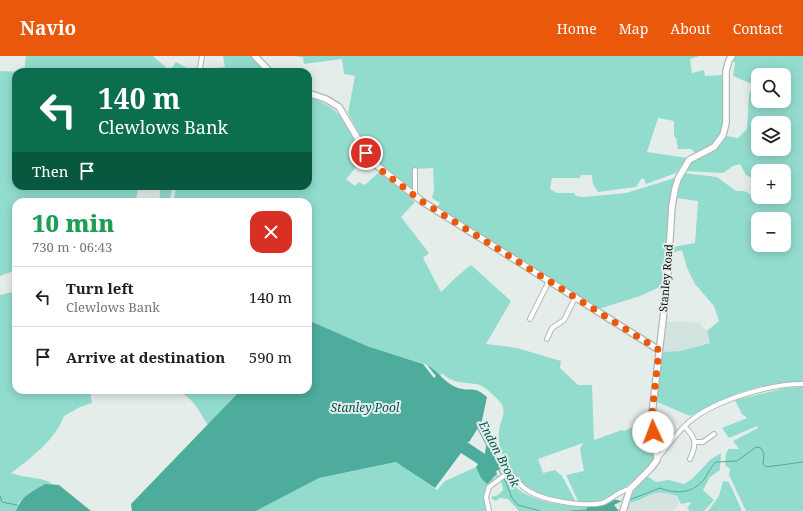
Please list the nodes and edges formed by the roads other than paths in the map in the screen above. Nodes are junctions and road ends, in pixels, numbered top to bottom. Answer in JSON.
{"nodes":[{"id":1,"x":202,"y":56,"type":"edge"},
{"id":2,"x":255,"y":56,"type":"edge"},
{"id":3,"x":732,"y":56,"type":"edge"},
{"id":4,"x":200,"y":68,"type":"edge"},
{"id":5,"x":266,"y":68,"type":"edge"},
{"id":6,"x":312,"y":94,"type":"edge"},
{"id":7,"x":415,"y":170,"type":"dead end"},
{"id":8,"x":415,"y":196,"type":"junction"},
{"id":9,"x":549,"y":281,"type":"junction"},
{"id":10,"x":575,"y":298,"type":"junction"},
{"id":11,"x":530,"y":319,"type":"dead end"},
{"id":12,"x":547,"y":338,"type":"dead end"},
{"id":13,"x":659,"y":350,"type":"junction"},
{"id":14,"x":803,"y":384,"type":"edge"},
{"id":15,"x":685,"y":427,"type":"junction"},
{"id":16,"x":714,"y":434,"type":"dead end"},
{"id":17,"x":696,"y":442,"type":"junction"},
{"id":18,"x":690,"y":459,"type":"dead end"},
{"id":19,"x":656,"y":460,"type":"junction"},
{"id":20,"x":630,"y":489,"type":"junction"},
{"id":21,"x":489,"y":511,"type":"edge"},
{"id":22,"x":623,"y":511,"type":"edge"}],
"edges":[{"from":1,"to":4,"type":"street"},
{"from":2,"to":5,"type":"street"},
{"from":3,"to":13,"type":"street","name":"Stanley Road"},
{"from":6,"to":8,"type":"street"},
{"from":7,"to":8,"type":"street"},
{"from":8,"to":9,"type":"street"},
{"from":9,"to":10,"type":"street"},
{"from":9,"to":11,"type":"street"},
{"from":10,"to":12,"type":"street"},
{"from":10,"to":13,"type":"street"},
{"from":13,"to":19,"type":"street","name":"Stanley Road"},
{"from":14,"to":15,"type":"street"},
{"from":15,"to":17,"type":"street"},
{"from":15,"to":19,"type":"street"},
{"from":16,"to":17,"type":"street"},
{"from":17,"to":18,"type":"street"},
{"from":19,"to":20,"type":"street"},
{"from":20,"to":21,"type":"street"},
{"from":20,"to":22,"type":"street"}]}
